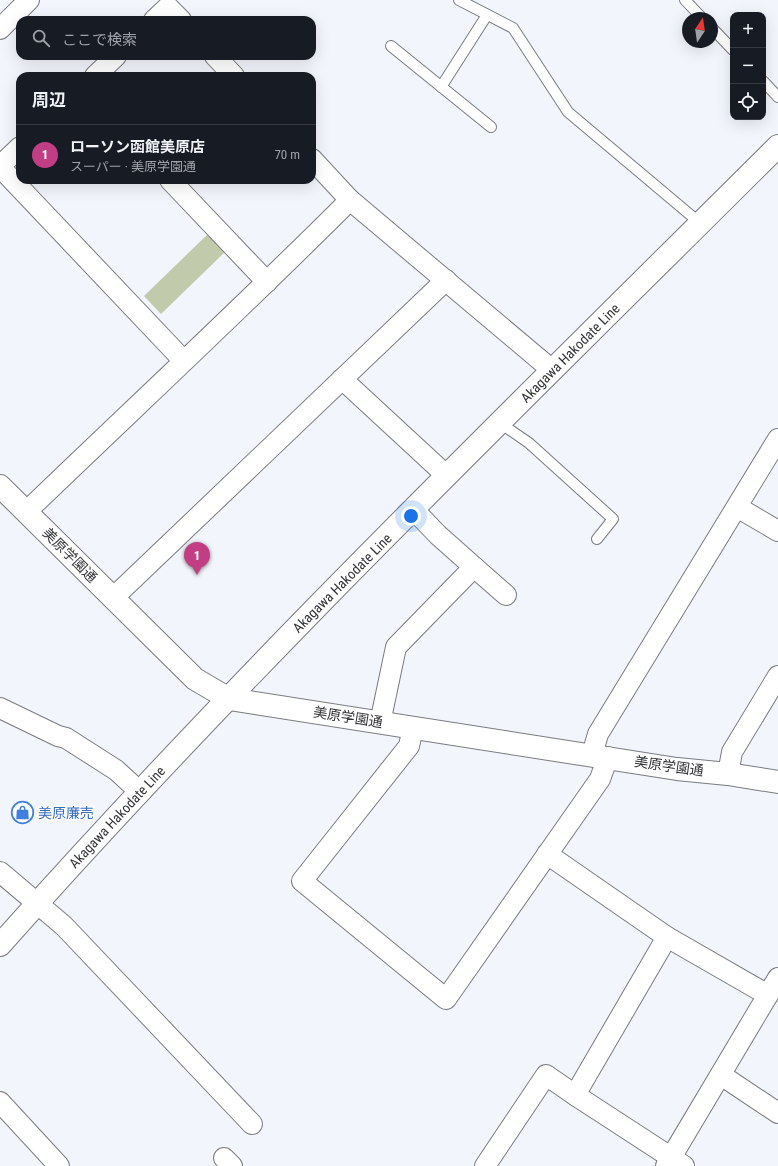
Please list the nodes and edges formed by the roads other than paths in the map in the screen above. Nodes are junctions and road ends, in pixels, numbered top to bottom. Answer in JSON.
{"nodes":[{"id":1,"x":29,"y":0,"type":"edge"},
{"id":2,"x":459,"y":0,"type":"edge"},
{"id":3,"x":685,"y":0,"type":"edge"},
{"id":4,"x":696,"y":12,"type":"edge"},
{"id":5,"x":487,"y":15,"type":"junction"},
{"id":6,"x":158,"y":16,"type":"edge"},
{"id":7,"x":177,"y":16,"type":"edge"},
{"id":8,"x":0,"y":29,"type":"edge"},
{"id":9,"x":718,"y":34,"type":"edge"},
{"id":10,"x":391,"y":46,"type":"dead end"},
{"id":11,"x":731,"y":48,"type":"edge"},
{"id":12,"x":112,"y":60,"type":"edge"},
{"id":13,"x":219,"y":60,"type":"edge"},
{"id":14,"x":99,"y":72,"type":"edge"},
{"id":15,"x":230,"y":72,"type":"edge"},
{"id":16,"x":766,"y":84,"type":"edge"},
{"id":17,"x":442,"y":87,"type":"junction"},
{"id":18,"x":778,"y":97,"type":"edge"},
{"id":19,"x":491,"y":127,"type":"dead end"},
{"id":20,"x":778,"y":146,"type":"edge"},
{"id":21,"x":16,"y":151,"type":"edge"},
{"id":22,"x":316,"y":163,"type":"edge"},
{"id":23,"x":0,"y":166,"type":"edge"},
{"id":24,"x":16,"y":183,"type":"edge"},
{"id":25,"x":17,"y":184,"type":"edge"},
{"id":26,"x":174,"y":184,"type":"edge"},
{"id":27,"x":350,"y":200,"type":"junction"},
{"id":28,"x":700,"y":223,"type":"junction"},
{"id":29,"x":446,"y":280,"type":"junction"},
{"id":30,"x":267,"y":282,"type":"junction"},
{"id":31,"x":183,"y":360,"type":"junction"},
{"id":32,"x":552,"y":370,"type":"junction"},
{"id":33,"x":342,"y":379,"type":"junction"},
{"id":34,"x":500,"y":423,"type":"junction"},
{"id":35,"x":778,"y":439,"type":"edge"},
{"id":36,"x":446,"y":476,"type":"junction"},
{"id":37,"x":0,"y":486,"type":"edge"},
{"id":38,"x":737,"y":507,"type":"junction"},
{"id":39,"x":414,"y":510,"type":"junction"},
{"id":40,"x":26,"y":512,"type":"junction"},
{"id":41,"x":778,"y":531,"type":"edge"},
{"id":42,"x":597,"y":540,"type":"dead end"},
{"id":43,"x":474,"y":567,"type":"junction"},
{"id":44,"x":506,"y":596,"type":"dead end"},
{"id":45,"x":113,"y":598,"type":"junction"},
{"id":46,"x":778,"y":676,"type":"edge"},
{"id":47,"x":230,"y":699,"type":"junction"},
{"id":48,"x":0,"y":708,"type":"edge"},
{"id":49,"x":380,"y":722,"type":"junction"},
{"id":50,"x":413,"y":728,"type":"junction"},
{"id":51,"x":600,"y":756,"type":"junction"},
{"id":52,"x":728,"y":774,"type":"junction"},
{"id":53,"x":778,"y":782,"type":"edge"},
{"id":54,"x":140,"y":792,"type":"junction"},
{"id":55,"x":547,"y":854,"type":"junction"},
{"id":56,"x":0,"y":872,"type":"edge"},
{"id":57,"x":37,"y":904,"type":"junction"},
{"id":58,"x":667,"y":937,"type":"junction"},
{"id":59,"x":0,"y":945,"type":"edge"},
{"id":60,"x":778,"y":978,"type":"edge"},
{"id":61,"x":768,"y":995,"type":"junction"},
{"id":62,"x":721,"y":1075,"type":"junction"},
{"id":63,"x":575,"y":1095,"type":"junction"},
{"id":64,"x":0,"y":1102,"type":"edge"},
{"id":65,"x":778,"y":1113,"type":"edge"},
{"id":66,"x":252,"y":1124,"type":"dead end"},
{"id":67,"x":673,"y":1163,"type":"edge"},
{"id":68,"x":59,"y":1166,"type":"edge"},
{"id":69,"x":485,"y":1166,"type":"edge"}],
"edges":[{"from":1,"to":8,"type":"street"},
{"from":2,"to":5,"type":"lane"},
{"from":3,"to":4,"type":"lane"},
{"from":5,"to":17,"type":"lane"},
{"from":5,"to":28,"type":"lane"},
{"from":6,"to":7,"type":"street"},
{"from":9,"to":11,"type":"lane"},
{"from":10,"to":17,"type":"lane"},
{"from":12,"to":14,"type":"street"},
{"from":13,"to":15,"type":"street"},
{"from":16,"to":18,"type":"lane"},
{"from":17,"to":19,"type":"lane"},
{"from":20,"to":28,"type":"main road","name":"Akagawa Hakodate Line"},
{"from":21,"to":23,"type":"street"},
{"from":22,"to":27,"type":"street"},
{"from":23,"to":24,"type":"street"},
{"from":25,"to":31,"type":"street"},
{"from":26,"to":30,"type":"street"},
{"from":27,"to":29,"type":"street"},
{"from":27,"to":30,"type":"street"},
{"from":28,"to":32,"type":"main road","name":"Akagawa Hakodate Line"},
{"from":29,"to":32,"type":"street"},
{"from":29,"to":33,"type":"street"},
{"from":30,"to":31,"type":"street"},
{"from":31,"to":40,"type":"street"},
{"from":32,"to":34,"type":"main road","name":"Akagawa Hakodate Line"},
{"from":33,"to":36,"type":"street"},
{"from":33,"to":45,"type":"street"},
{"from":34,"to":36,"type":"main road","name":"Akagawa Hakodate Line"},
{"from":34,"to":42,"type":"lane"},
{"from":35,"to":38,"type":"street"},
{"from":36,"to":39,"type":"main road","name":"Akagawa Hakodate Line"},
{"from":37,"to":40,"type":"main road","name":"美原学園通"},
{"from":38,"to":41,"type":"street"},
{"from":38,"to":51,"type":"street"},
{"from":39,"to":43,"type":"street"},
{"from":39,"to":47,"type":"main road","name":"Akagawa Hakodate Line"},
{"from":40,"to":45,"type":"main road","name":"美原学園通"},
{"from":43,"to":44,"type":"street"},
{"from":43,"to":49,"type":"street"},
{"from":45,"to":47,"type":"main road","name":"美原学園通"},
{"from":46,"to":52,"type":"street"},
{"from":47,"to":49,"type":"main road","name":"美原学園通"},
{"from":47,"to":54,"type":"main road","name":"Akagawa Hakodate Line"},
{"from":48,"to":54,"type":"street"},
{"from":49,"to":50,"type":"main road","name":"美原学園通"},
{"from":50,"to":51,"type":"main road","name":"美原学園通"},
{"from":50,"to":55,"type":"street"},
{"from":51,"to":52,"type":"main road","name":"美原学園通"},
{"from":51,"to":55,"type":"street"},
{"from":52,"to":53,"type":"main road","name":"美原学園通"},
{"from":54,"to":57,"type":"main road","name":"Akagawa Hakodate Line"},
{"from":55,"to":58,"type":"street"},
{"from":56,"to":57,"type":"street"},
{"from":57,"to":59,"type":"main road","name":"Akagawa Hakodate Line"},
{"from":57,"to":66,"type":"street"},
{"from":58,"to":61,"type":"street"},
{"from":58,"to":63,"type":"street"},
{"from":60,"to":61,"type":"street"},
{"from":61,"to":62,"type":"street"},
{"from":62,"to":65,"type":"street"},
{"from":62,"to":67,"type":"street"},
{"from":63,"to":67,"type":"street"},
{"from":63,"to":69,"type":"street"},
{"from":64,"to":68,"type":"street"}]}
